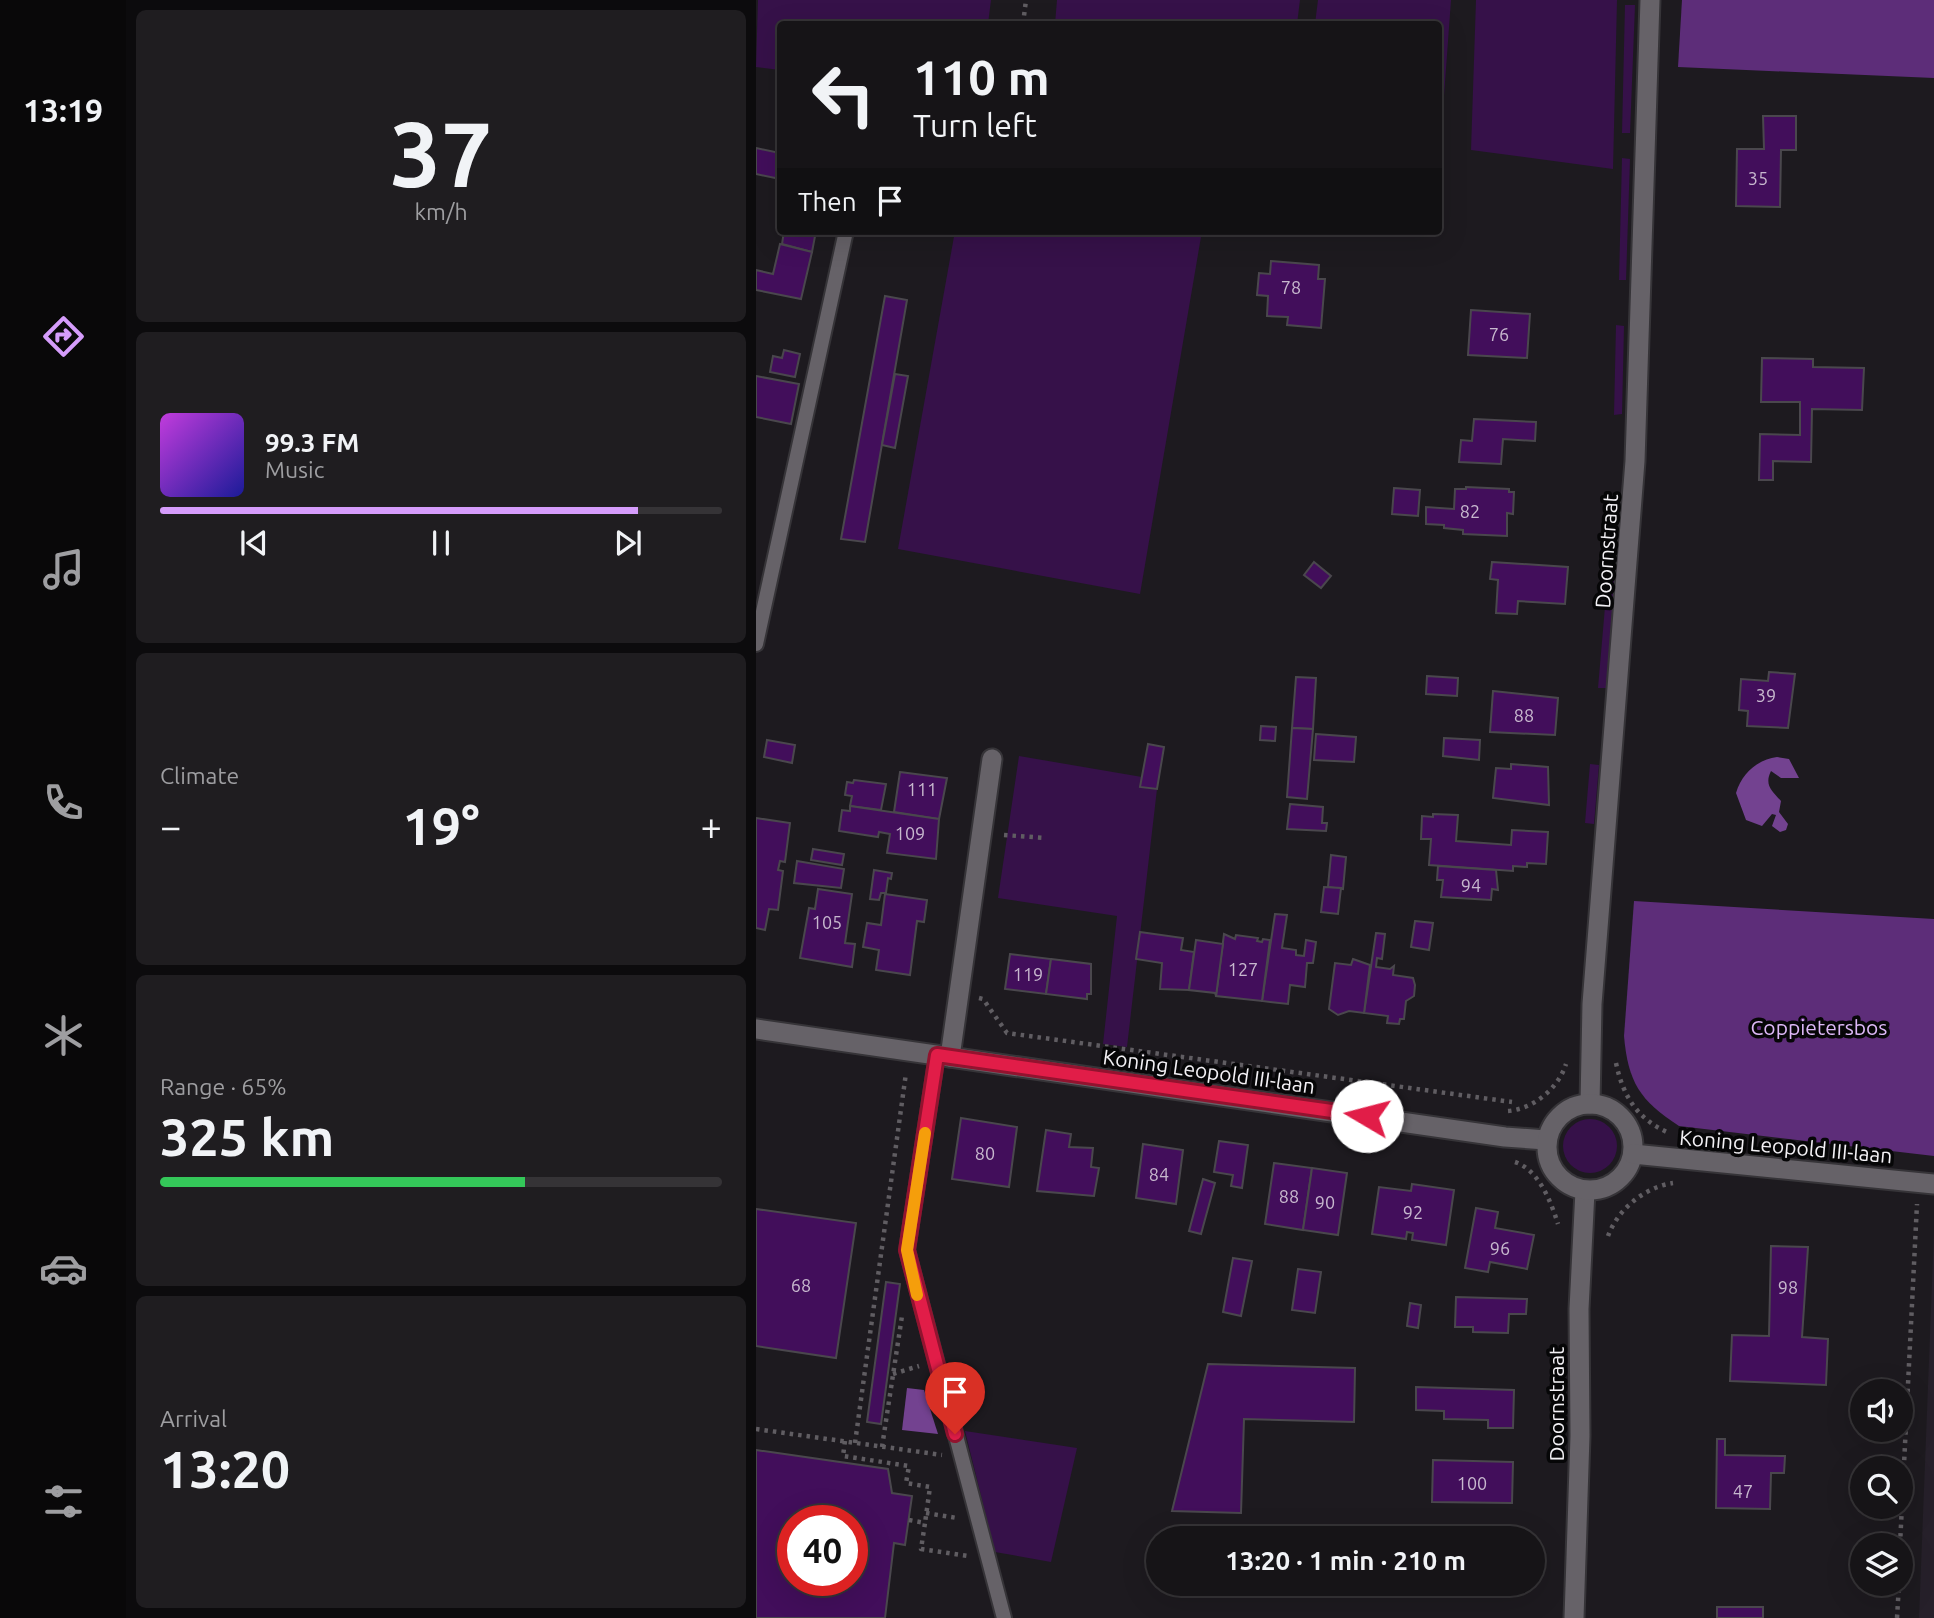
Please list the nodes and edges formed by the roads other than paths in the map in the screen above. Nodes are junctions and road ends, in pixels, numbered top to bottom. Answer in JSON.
{"nodes":[{"id":1,"x":1650,"y":0,"type":"edge"},
{"id":2,"x":845,"y":235,"type":"edge"},
{"id":3,"x":756,"y":644,"type":"edge"},
{"id":4,"x":992,"y":760,"type":"dead end"},
{"id":5,"x":756,"y":1029,"type":"edge"},
{"id":6,"x":944,"y":1056,"type":"junction"},
{"id":7,"x":1590,"y":1104,"type":"junction"},
{"id":8,"x":1546,"y":1140,"type":"junction"},
{"id":9,"x":1633,"y":1154,"type":"junction"},
{"id":10,"x":1926,"y":1183,"type":"edge"},
{"id":11,"x":1586,"y":1191,"type":"junction"},
{"id":12,"x":1004,"y":1618,"type":"edge"},
{"id":13,"x":1574,"y":1618,"type":"edge"}],
"edges":[{"from":1,"to":7,"type":"street","name":"Doornstraat"},
{"from":2,"to":3,"type":"lane"},
{"from":4,"to":6,"type":"street"},
{"from":5,"to":6,"type":"street","name":"Koning Leopold III-laan"},
{"from":6,"to":8,"type":"street","name":"Koning Leopold III-laan"},
{"from":6,"to":12,"type":"lane"},
{"from":7,"to":8,"type":"street"},
{"from":7,"to":9,"type":"street"},
{"from":8,"to":11,"type":"street"},
{"from":9,"to":10,"type":"street","name":"Koning Leopold III-laan"},
{"from":9,"to":11,"type":"street"},
{"from":11,"to":13,"type":"street","name":"Doornstraat"}]}
